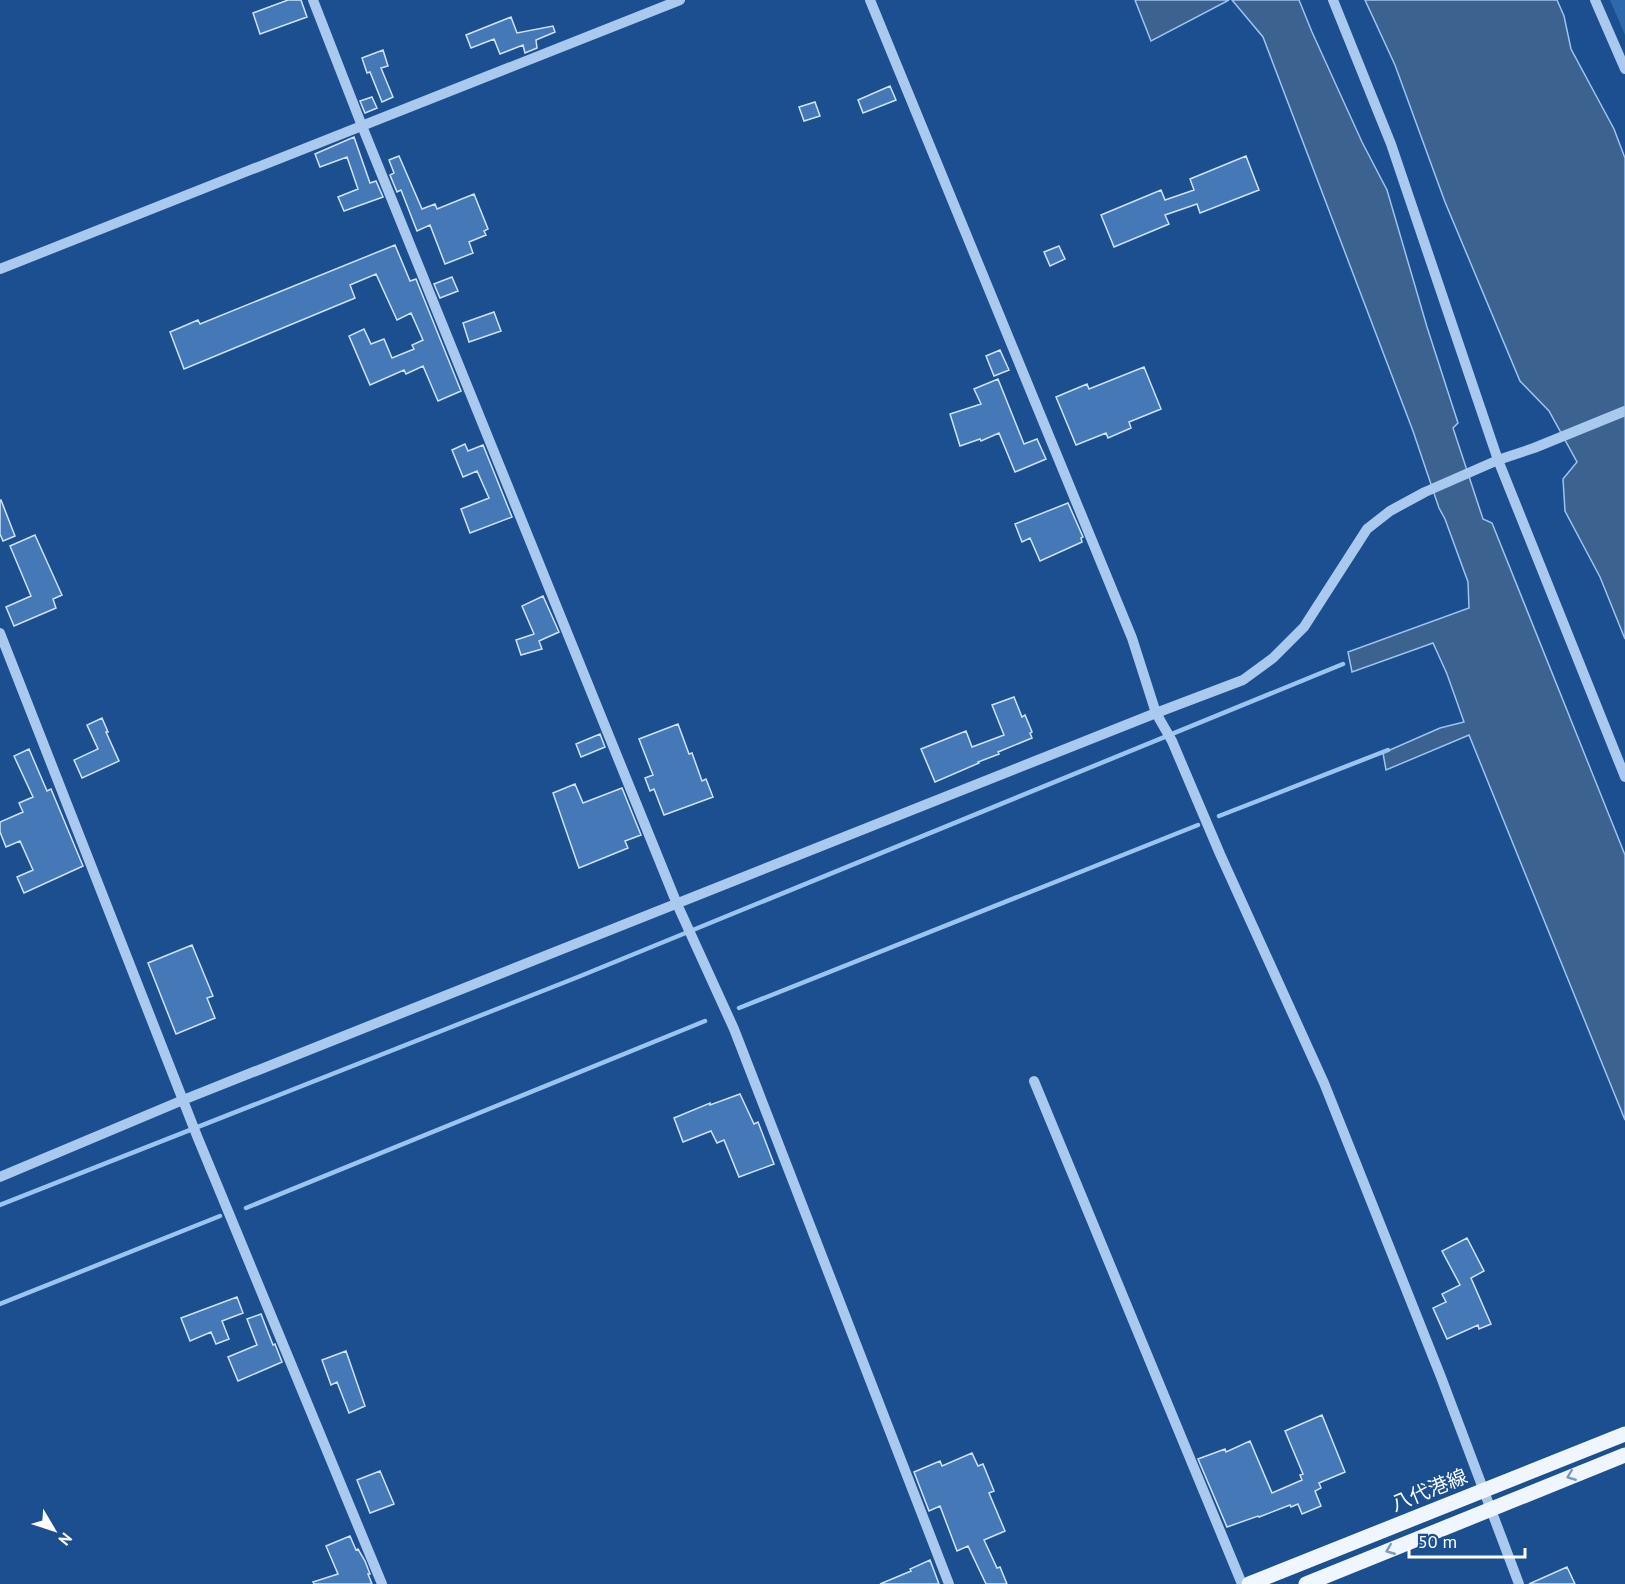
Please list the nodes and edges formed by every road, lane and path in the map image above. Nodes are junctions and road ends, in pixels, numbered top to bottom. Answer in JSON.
{"nodes":[{"id":1,"x":313,"y":0,"type":"edge"},
{"id":2,"x":680,"y":0,"type":"edge"},
{"id":3,"x":870,"y":0,"type":"edge"},
{"id":4,"x":1333,"y":0,"type":"edge"},
{"id":5,"x":1595,"y":0,"type":"edge"},
{"id":6,"x":1625,"y":69,"type":"edge"},
{"id":7,"x":362,"y":126,"type":"junction"},
{"id":8,"x":0,"y":269,"type":"edge"},
{"id":9,"x":1625,"y":411,"type":"edge"},
{"id":10,"x":1498,"y":460,"type":"junction"},
{"id":11,"x":0,"y":633,"type":"edge"},
{"id":12,"x":1156,"y":713,"type":"junction"},
{"id":13,"x":1625,"y":777,"type":"edge"},
{"id":14,"x":677,"y":904,"type":"junction"},
{"id":15,"x":1034,"y":1082,"type":"dead end"},
{"id":16,"x":185,"y":1105,"type":"junction"},
{"id":17,"x":0,"y":1177,"type":"edge"},
{"id":18,"x":1625,"y":1434,"type":"edge"},
{"id":19,"x":1625,"y":1455,"type":"edge"},
{"id":20,"x":1484,"y":1491,"type":"junction"},
{"id":21,"x":1490,"y":1509,"type":"junction"},
{"id":22,"x":382,"y":1584,"type":"edge"},
{"id":23,"x":949,"y":1584,"type":"edge"},
{"id":24,"x":1242,"y":1584,"type":"edge"},
{"id":25,"x":1249,"y":1584,"type":"edge"},
{"id":26,"x":1306,"y":1584,"type":"edge"},
{"id":27,"x":1519,"y":1584,"type":"edge"}],
"edges":[{"from":1,"to":7,"type":"street"},
{"from":2,"to":7,"type":"street"},
{"from":3,"to":12,"type":"street"},
{"from":4,"to":10,"type":"street"},
{"from":5,"to":6,"type":"street"},
{"from":7,"to":8,"type":"street"},
{"from":7,"to":14,"type":"street"},
{"from":9,"to":10,"type":"street"},
{"from":10,"to":12,"type":"street"},
{"from":10,"to":13,"type":"street"},
{"from":11,"to":16,"type":"street"},
{"from":12,"to":14,"type":"street"},
{"from":12,"to":20,"type":"street"},
{"from":14,"to":16,"type":"street"},
{"from":14,"to":23,"type":"street"},
{"from":15,"to":24,"type":"street"},
{"from":16,"to":17,"type":"street"},
{"from":16,"to":22,"type":"street"},
{"from":18,"to":20,"type":"main road","name":"八代港線"},
{"from":19,"to":21,"type":"main road","name":"八代港線","one_way":true},
{"from":20,"to":21,"type":"street"},
{"from":20,"to":25,"type":"main road","name":"八代港線"},
{"from":21,"to":26,"type":"main road","name":"八代港線","one_way":true},
{"from":21,"to":27,"type":"street"}]}
